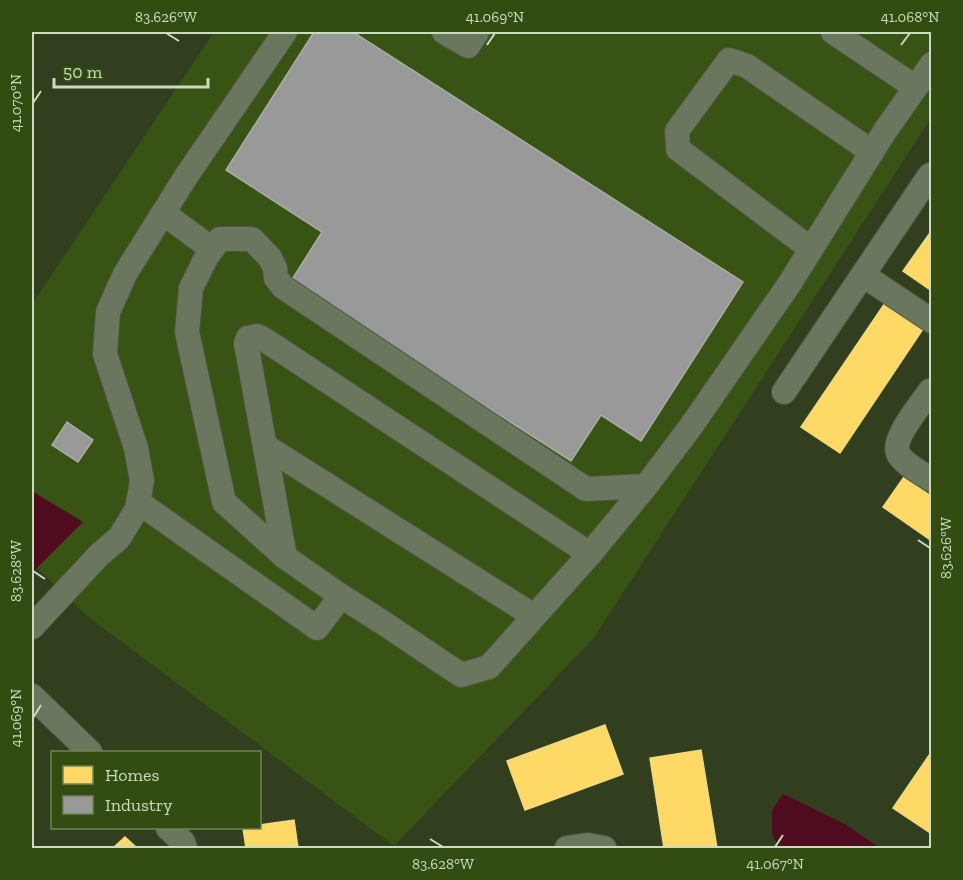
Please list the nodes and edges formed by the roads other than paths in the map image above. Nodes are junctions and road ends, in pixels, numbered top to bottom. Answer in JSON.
{"nodes":[{"id":1,"x":285,"y":32,"type":"edge"},
{"id":2,"x":444,"y":32,"type":"edge"},
{"id":3,"x":477,"y":32,"type":"edge"},
{"id":4,"x":833,"y":32,"type":"edge"},
{"id":5,"x":932,"y":64,"type":"edge"},
{"id":6,"x":915,"y":87,"type":"junction"},
{"id":7,"x":872,"y":152,"type":"junction"},
{"id":8,"x":930,"y":175,"type":"dead end"},
{"id":9,"x":163,"y":213,"type":"junction"},
{"id":10,"x":212,"y":249,"type":"junction"},
{"id":11,"x":811,"y":249,"type":"junction"},
{"id":12,"x":863,"y":275,"type":"junction"},
{"id":13,"x":932,"y":321,"type":"edge"},
{"id":14,"x":931,"y":390,"type":"edge"},
{"id":15,"x":784,"y":392,"type":"dead end"},
{"id":16,"x":265,"y":446,"type":"junction"},
{"id":17,"x":932,"y":480,"type":"edge"},
{"id":18,"x":646,"y":486,"type":"junction"},
{"id":19,"x":138,"y":501,"type":"junction"},
{"id":20,"x":590,"y":554,"type":"junction"},
{"id":21,"x":285,"y":557,"type":"junction"},
{"id":22,"x":340,"y":596,"type":"junction"},
{"id":23,"x":534,"y":616,"type":"junction"},
{"id":24,"x":32,"y":627,"type":"edge"},
{"id":25,"x":32,"y":696,"type":"edge"},
{"id":26,"x":88,"y":751,"type":"edge"},
{"id":27,"x":169,"y":829,"type":"edge"},
{"id":28,"x":185,"y":849,"type":"edge"},
{"id":29,"x":567,"y":849,"type":"edge"},
{"id":30,"x":604,"y":849,"type":"edge"}],
"edges":[{"from":1,"to":9,"type":"street"},
{"from":2,"to":3,"type":"street"},
{"from":4,"to":6,"type":"street"},
{"from":5,"to":6,"type":"street"},
{"from":6,"to":7,"type":"street"},
{"from":7,"to":11,"type":"street"},
{"from":7,"to":11,"type":"street"},
{"from":8,"to":12,"type":"street"},
{"from":9,"to":10,"type":"street"},
{"from":9,"to":19,"type":"street"},
{"from":10,"to":18,"type":"street"},
{"from":10,"to":21,"type":"street"},
{"from":11,"to":18,"type":"street"},
{"from":12,"to":13,"type":"street"},
{"from":12,"to":15,"type":"street"},
{"from":14,"to":17,"type":"street"},
{"from":16,"to":20,"type":"street"},
{"from":16,"to":21,"type":"street"},
{"from":16,"to":23,"type":"street"},
{"from":18,"to":20,"type":"street"},
{"from":19,"to":22,"type":"street"},
{"from":19,"to":24,"type":"street"},
{"from":20,"to":23,"type":"street"},
{"from":21,"to":22,"type":"street"},
{"from":22,"to":23,"type":"street"},
{"from":25,"to":26,"type":"street"},
{"from":27,"to":28,"type":"street"},
{"from":29,"to":30,"type":"street"}]}
